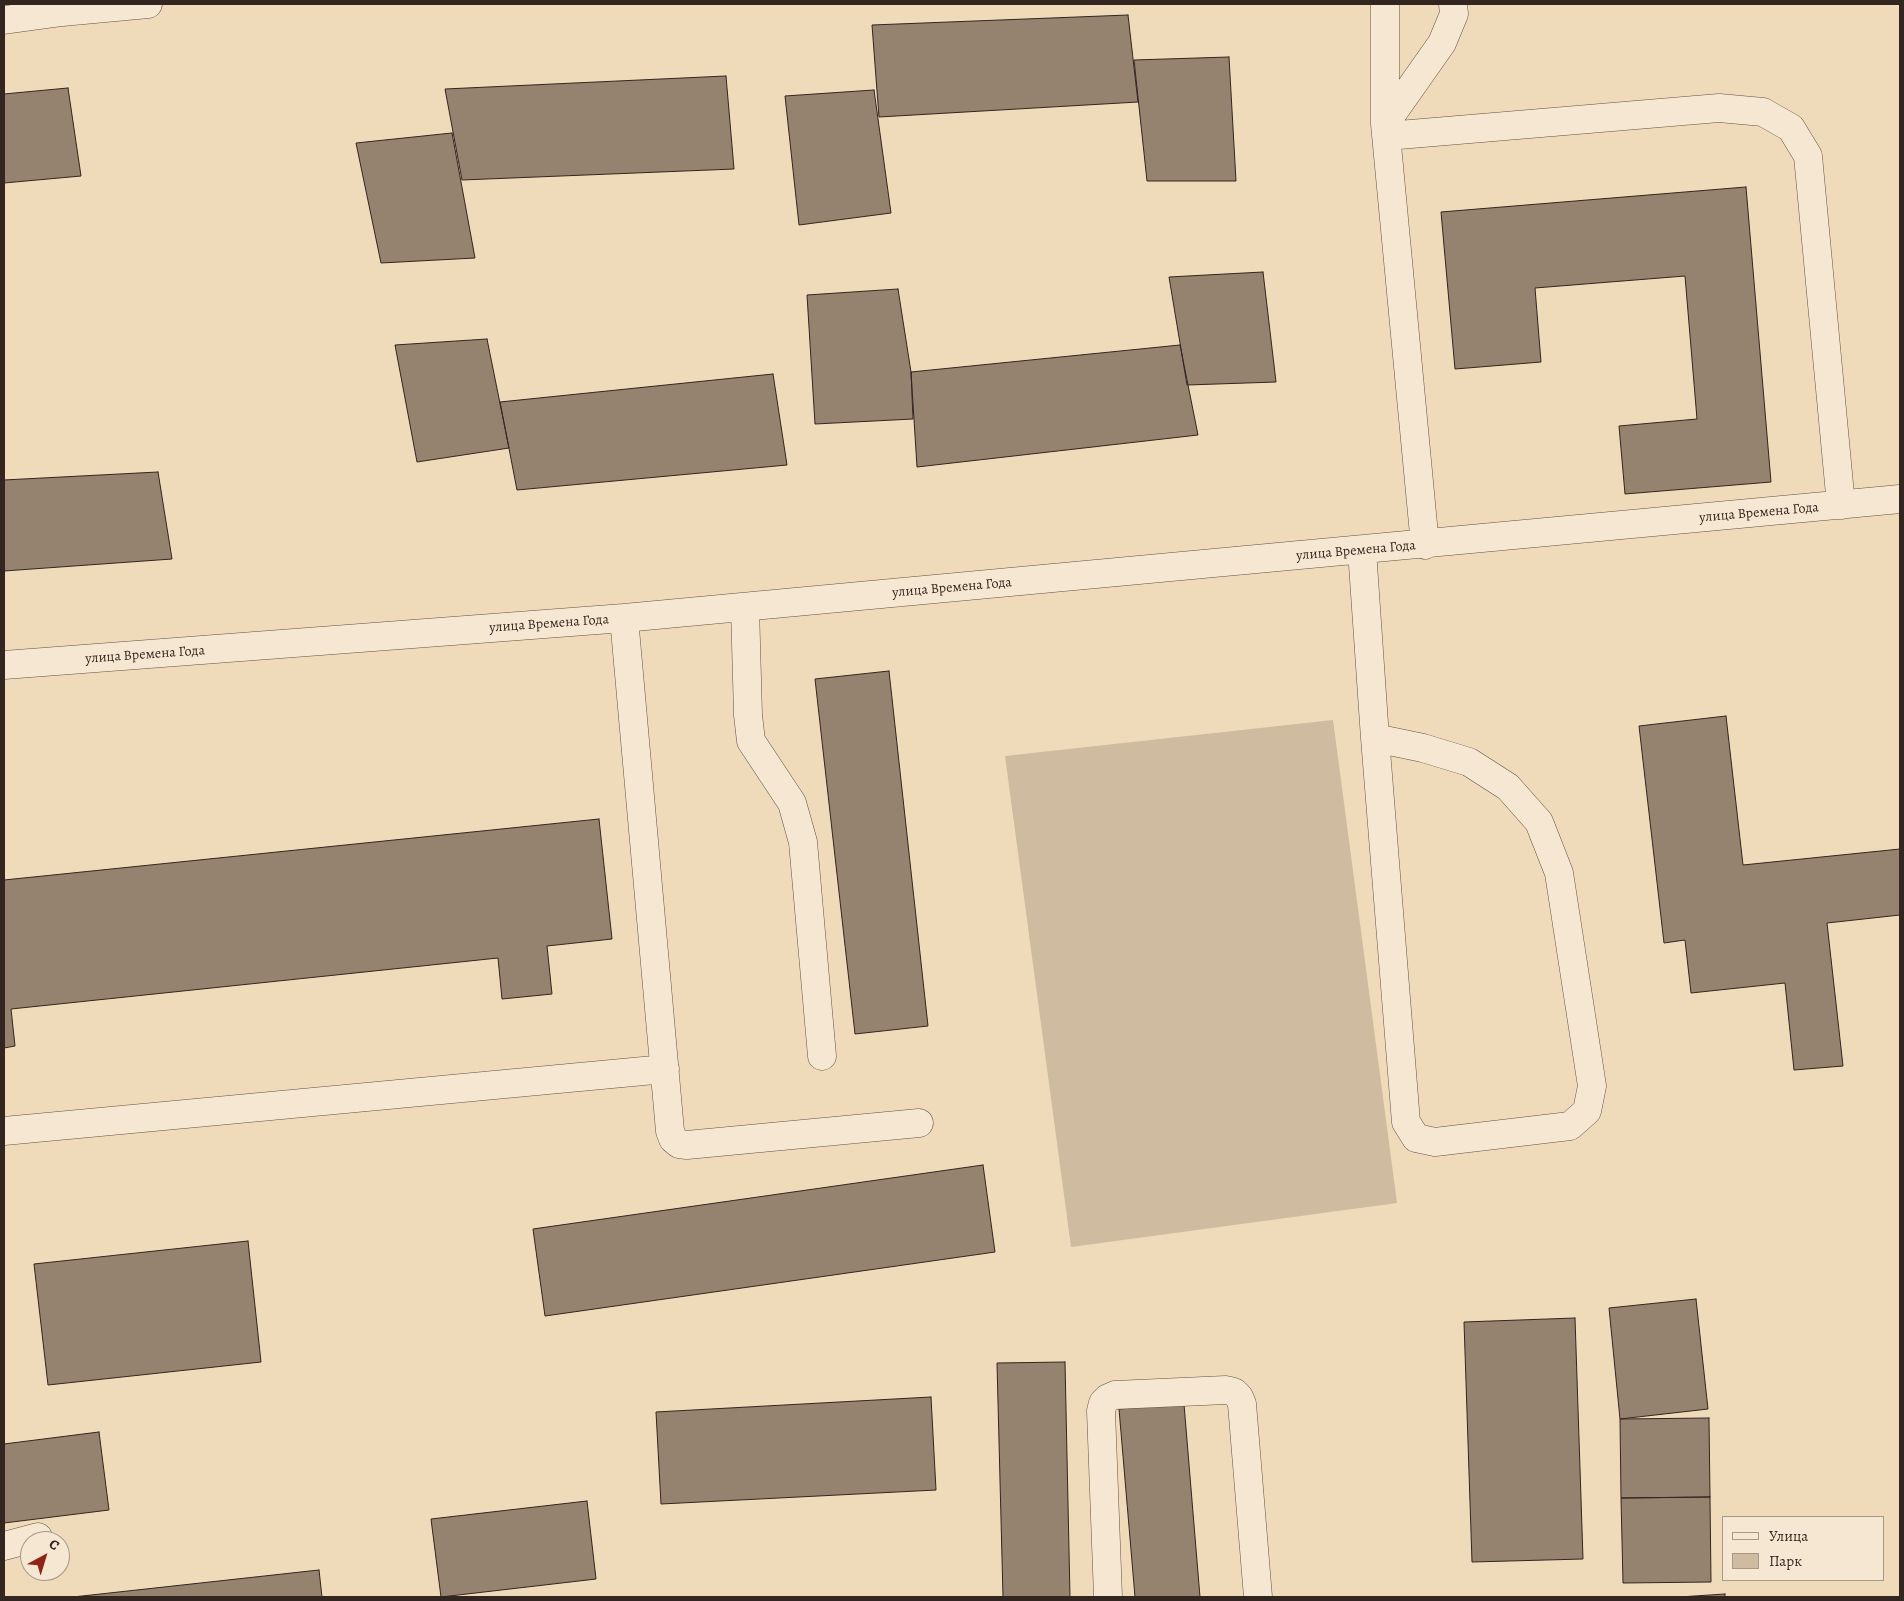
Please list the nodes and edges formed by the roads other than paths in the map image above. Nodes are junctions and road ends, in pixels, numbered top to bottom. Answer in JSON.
{"nodes":[{"id":1,"x":148,"y":4,"type":"edge"},
{"id":2,"x":1385,"y":4,"type":"edge"},
{"id":3,"x":1453,"y":4,"type":"edge"},
{"id":4,"x":62,"y":8,"type":"edge"},
{"id":5,"x":4,"y":20,"type":"edge"},
{"id":6,"x":1386,"y":130,"type":"junction"},
{"id":7,"x":1900,"y":499,"type":"edge"},
{"id":8,"x":1841,"y":505,"type":"junction"},
{"id":9,"x":1425,"y":545,"type":"junction"},
{"id":10,"x":1362,"y":550,"type":"junction"},
{"id":11,"x":745,"y":607,"type":"junction"},
{"id":12,"x":624,"y":618,"type":"junction"},
{"id":13,"x":4,"y":665,"type":"edge"},
{"id":14,"x":1375,"y":738,"type":"junction"},
{"id":15,"x":822,"y":1056,"type":"dead end"},
{"id":16,"x":665,"y":1069,"type":"junction"},
{"id":17,"x":919,"y":1123,"type":"dead end"},
{"id":18,"x":4,"y":1131,"type":"edge"},
{"id":19,"x":20,"y":1541,"type":"edge"},
{"id":20,"x":4,"y":1546,"type":"edge"},
{"id":21,"x":1108,"y":1597,"type":"edge"},
{"id":22,"x":1258,"y":1597,"type":"edge"}],
"edges":[{"from":1,"to":4,"type":"street"},
{"from":2,"to":6,"type":"street"},
{"from":3,"to":6,"type":"street"},
{"from":4,"to":5,"type":"street"},
{"from":6,"to":8,"type":"street"},
{"from":6,"to":9,"type":"street"},
{"from":7,"to":8,"type":"street","name":"улица Времена Года"},
{"from":8,"to":9,"type":"street","name":"улица Времена Года"},
{"from":9,"to":10,"type":"street","name":"улица Времена Года"},
{"from":10,"to":11,"type":"street","name":"улица Времена Года"},
{"from":10,"to":14,"type":"street"},
{"from":11,"to":12,"type":"street","name":"улица Времена Года"},
{"from":11,"to":15,"type":"street"},
{"from":12,"to":13,"type":"street","name":"улица Времена Года"},
{"from":12,"to":16,"type":"street"},
{"from":14,"to":14,"type":"street"},
{"from":16,"to":17,"type":"street"},
{"from":16,"to":18,"type":"street"},
{"from":19,"to":20,"type":"street"},
{"from":21,"to":22,"type":"street"}]}
